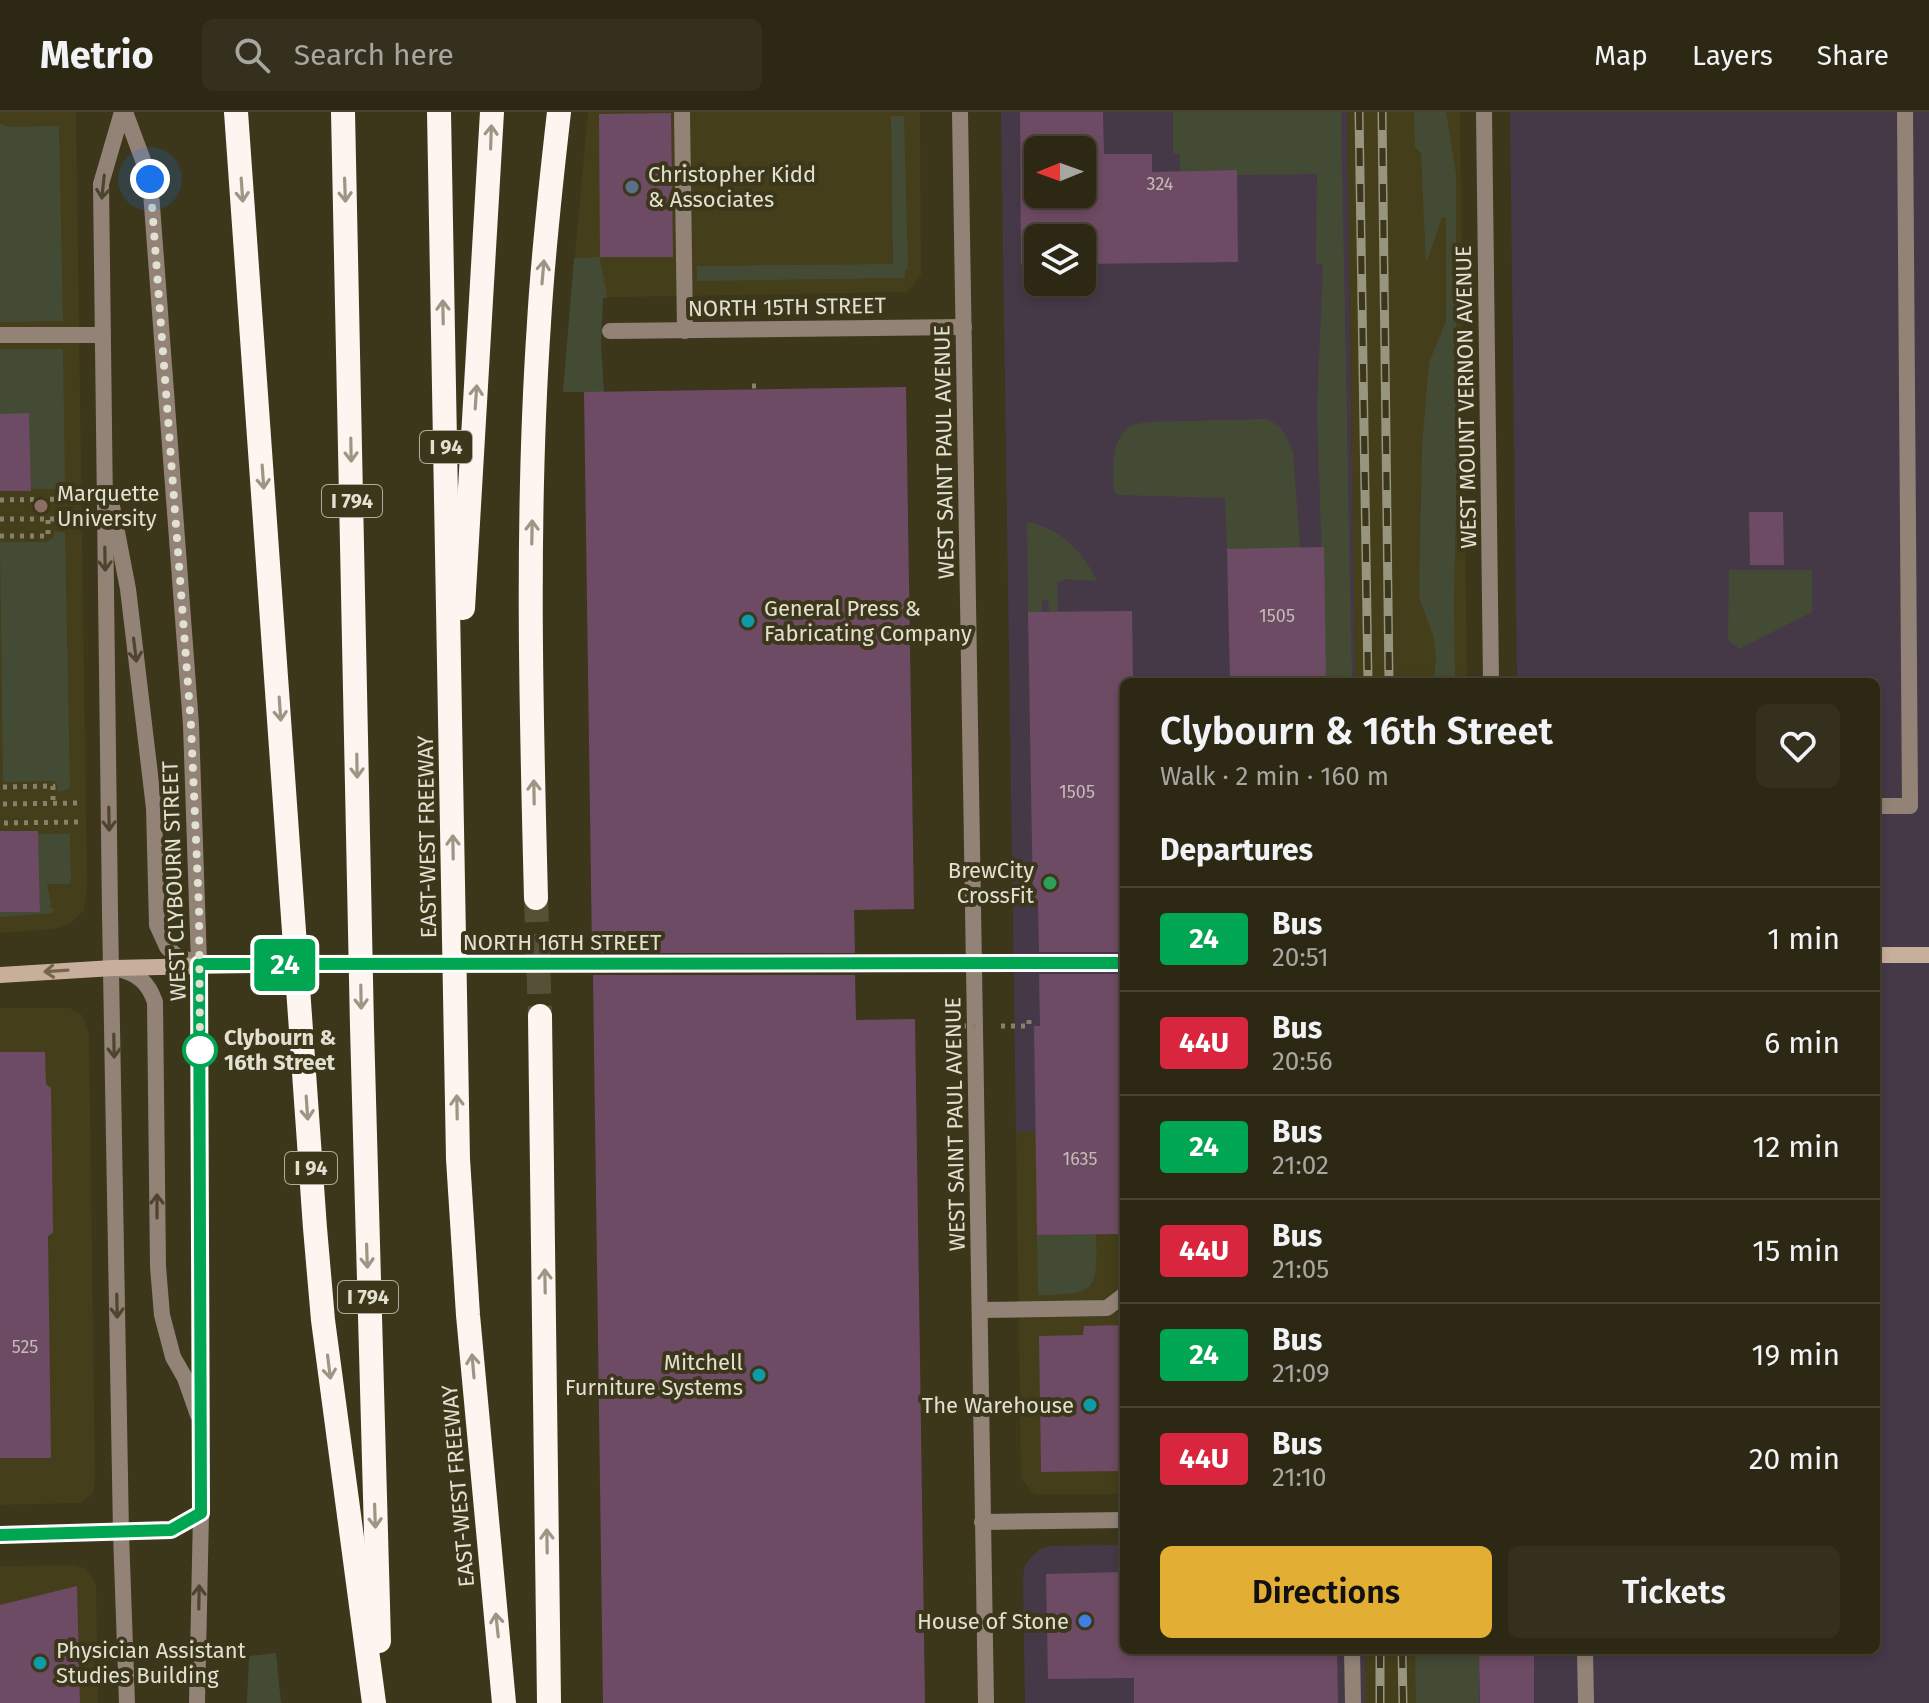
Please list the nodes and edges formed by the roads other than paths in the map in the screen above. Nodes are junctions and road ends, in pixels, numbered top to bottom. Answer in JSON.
{"nodes":[{"id":1,"x":123,"y":112,"type":"edge"},
{"id":2,"x":236,"y":112,"type":"edge"},
{"id":3,"x":343,"y":112,"type":"edge"},
{"id":4,"x":439,"y":112,"type":"edge"},
{"id":5,"x":492,"y":112,"type":"edge"},
{"id":6,"x":559,"y":112,"type":"edge"},
{"id":7,"x":682,"y":112,"type":"edge"},
{"id":8,"x":960,"y":112,"type":"edge"},
{"id":9,"x":1484,"y":112,"type":"edge"},
{"id":10,"x":1905,"y":112,"type":"edge"},
{"id":11,"x":964,"y":327,"type":"junction"},
{"id":12,"x":610,"y":331,"type":"dead end"},
{"id":13,"x":685,"y":331,"type":"junction"},
{"id":14,"x":0,"y":335,"type":"edge"},
{"id":15,"x":102,"y":335,"type":"junction"},
{"id":16,"x":103,"y":462,"type":"junction"},
{"id":17,"x":1491,"y":678,"type":"edge"},
{"id":18,"x":452,"y":782,"type":"junction"},
{"id":19,"x":1880,"y":806,"type":"edge"},
{"id":20,"x":536,"y":898,"type":"tunnel mouth"},
{"id":21,"x":1880,"y":955,"type":"edge"},
{"id":22,"x":1929,"y":955,"type":"edge"},
{"id":23,"x":1120,"y":963,"type":"edge"},
{"id":24,"x":199,"y":964,"type":"junction"},
{"id":25,"x":113,"y":968,"type":"junction"},
{"id":26,"x":0,"y":975,"type":"edge"},
{"id":27,"x":540,"y":1016,"type":"tunnel mouth"},
{"id":28,"x":1120,"y":1298,"type":"edge"},
{"id":29,"x":981,"y":1310,"type":"junction"},
{"id":30,"x":199,"y":1417,"type":"junction"},
{"id":31,"x":201,"y":1513,"type":"junction"},
{"id":32,"x":1120,"y":1520,"type":"edge"},
{"id":33,"x":982,"y":1522,"type":"junction"},
{"id":34,"x":121,"y":1533,"type":"junction"},
{"id":35,"x":0,"y":1535,"type":"edge"},
{"id":36,"x":1352,"y":1654,"type":"edge"},
{"id":37,"x":1585,"y":1654,"type":"edge"},
{"id":38,"x":127,"y":1703,"type":"edge"},
{"id":39,"x":197,"y":1703,"type":"edge"},
{"id":40,"x":374,"y":1703,"type":"edge"},
{"id":41,"x":382,"y":1703,"type":"edge"},
{"id":42,"x":504,"y":1703,"type":"edge"},
{"id":43,"x":549,"y":1703,"type":"edge"},
{"id":44,"x":986,"y":1703,"type":"edge"},
{"id":45,"x":1353,"y":1703,"type":"edge"},
{"id":46,"x":1586,"y":1703,"type":"edge"}],
"edges":[{"from":1,"to":15,"type":"street","name":"WEST CLYBOURN STREET","one_way":true},
{"from":1,"to":24,"type":"street","name":"WEST CLYBOURN STREET"},
{"from":2,"to":40,"type":"highway","number":"I 94","one_way":true},
{"from":3,"to":41,"type":"highway","number":"I 794","one_way":true},
{"from":18,"to":4,"type":"highway","name":"EAST-WEST FREEWAY","number":"I 94","one_way":true},
{"from":18,"to":5,"type":"highway","one_way":true},
{"from":20,"to":6,"type":"highway","one_way":true},
{"from":7,"to":13,"type":"street"},
{"from":8,"to":11,"type":"street","name":"WEST SAINT PAUL AVENUE"},
{"from":9,"to":17,"type":"street","name":"WEST MOUNT VERNON AVENUE"},
{"from":10,"to":19,"type":"street"},
{"from":11,"to":13,"type":"street","name":"NORTH 15TH STREET"},
{"from":11,"to":29,"type":"street","name":"WEST SAINT PAUL AVENUE"},
{"from":12,"to":13,"type":"street","name":"NORTH 15TH STREET"},
{"from":14,"to":15,"type":"street"},
{"from":15,"to":16,"type":"street","name":"WEST CLYBOURN STREET"},
{"from":16,"to":24,"type":"street","one_way":true},
{"from":16,"to":25,"type":"street","name":"WEST CLYBOURN STREET","one_way":true},
{"from":42,"to":18,"type":"highway","name":"EAST-WEST FREEWAY","number":"I 94","one_way":true},
{"from":21,"to":22,"type":"main road"},
{"from":23,"to":24,"type":"main road","name":"NORTH 16TH STREET","bridge":true},
{"from":24,"to":25,"type":"main road","name":"NORTH 16TH STREET"},
{"from":24,"to":30,"type":"main road","name":"WEST CLYBOURN STREET"},
{"from":25,"to":26,"type":"main road","name":"NORTH 16TH STREET","one_way":true},
{"from":30,"to":25,"type":"street","one_way":true},
{"from":25,"to":34,"type":"street","name":"WEST CLYBOURN STREET","one_way":true},
{"from":43,"to":27,"type":"highway","one_way":true},
{"from":28,"to":29,"type":"street"},
{"from":29,"to":33,"type":"street","name":"WEST SAINT PAUL AVENUE"},
{"from":30,"to":31,"type":"main road","name":"WEST CLYBOURN STREET"},
{"from":31,"to":34,"type":"main road"},
{"from":39,"to":31,"type":"street","name":"WEST CLYBOURN STREET","one_way":true},
{"from":32,"to":33,"type":"street"},
{"from":33,"to":44,"type":"street","name":"WEST SAINT PAUL AVENUE"},
{"from":34,"to":35,"type":"main road"},
{"from":34,"to":38,"type":"street","name":"WEST CLYBOURN STREET"},
{"from":36,"to":45,"type":"street"},
{"from":37,"to":46,"type":"street"}]}
